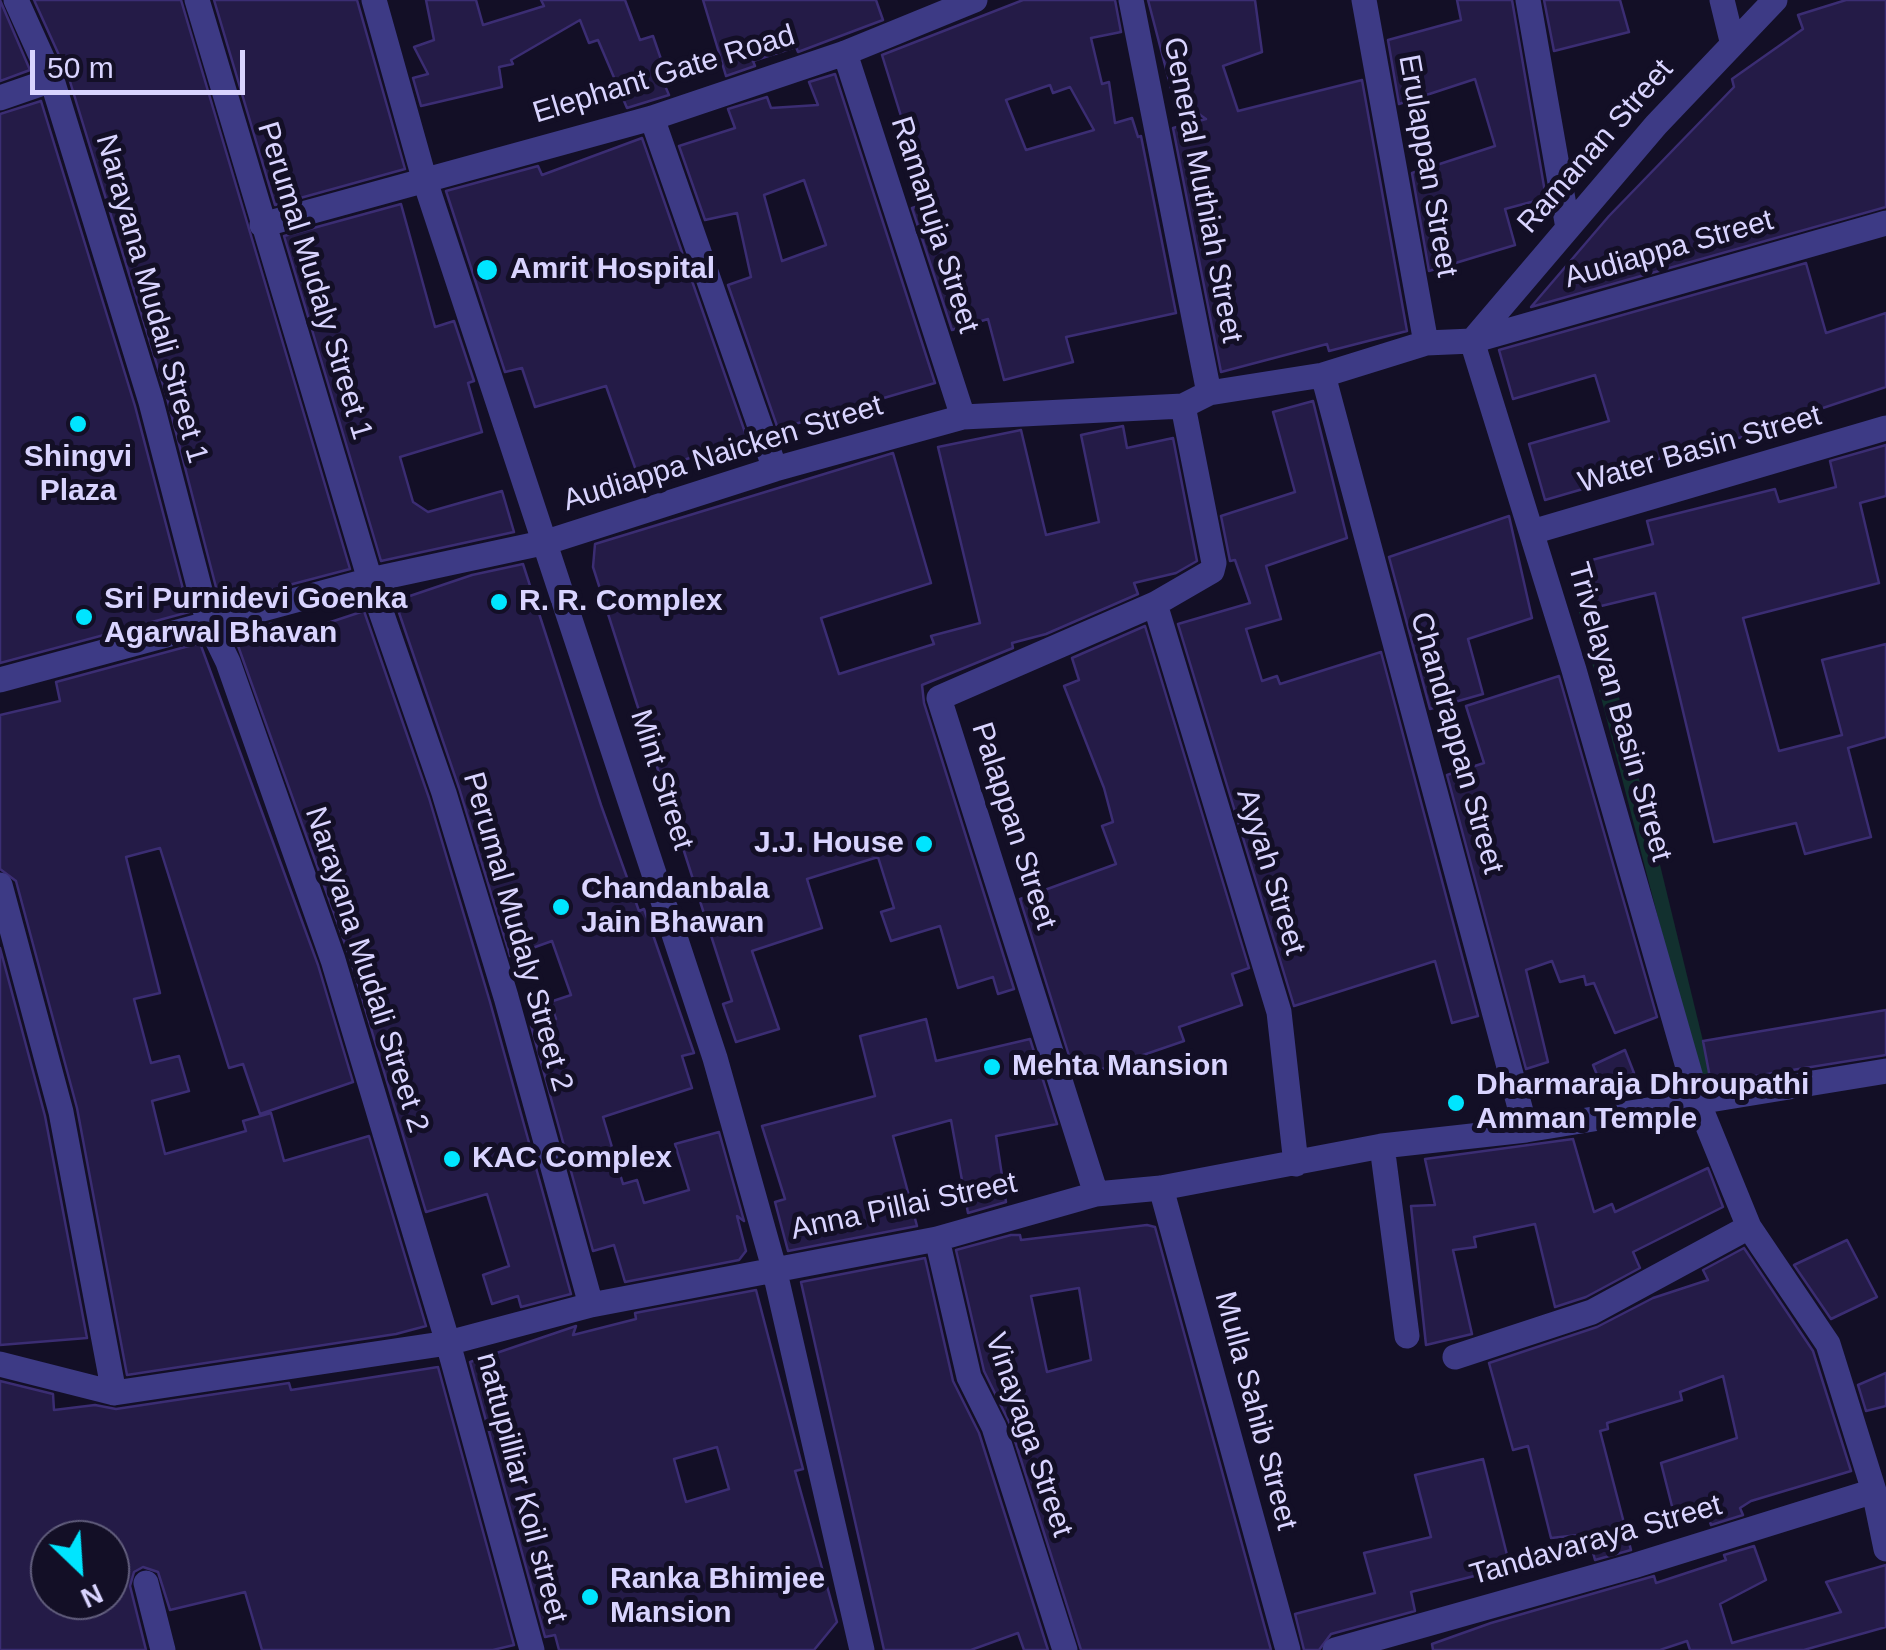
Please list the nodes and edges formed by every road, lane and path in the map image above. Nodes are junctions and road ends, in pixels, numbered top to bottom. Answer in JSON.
{"nodes":[{"id":1,"x":16,"y":0,"type":"edge"},
{"id":2,"x":197,"y":0,"type":"edge"},
{"id":3,"x":374,"y":0,"type":"edge"},
{"id":4,"x":1132,"y":0,"type":"edge"},
{"id":5,"x":1364,"y":0,"type":"edge"},
{"id":6,"x":1528,"y":0,"type":"edge"},
{"id":7,"x":1722,"y":0,"type":"edge"},
{"id":8,"x":1775,"y":0,"type":"edge"},
{"id":9,"x":961,"y":2,"type":"edge"},
{"id":10,"x":1732,"y":41,"type":"junction"},
{"id":11,"x":845,"y":53,"type":"junction"},
{"id":12,"x":52,"y":80,"type":"junction"},
{"id":13,"x":0,"y":98,"type":"edge"},
{"id":14,"x":652,"y":118,"type":"junction"},
{"id":15,"x":424,"y":178,"type":"junction"},
{"id":16,"x":1886,"y":223,"type":"edge"},
{"id":17,"x":262,"y":225,"type":"junction"},
{"id":18,"x":1568,"y":228,"type":"junction"},
{"id":19,"x":1472,"y":342,"type":"junction"},
{"id":20,"x":1426,"y":343,"type":"junction"},
{"id":21,"x":1323,"y":375,"type":"junction"},
{"id":22,"x":1209,"y":393,"type":"junction"},
{"id":23,"x":1184,"y":406,"type":"junction"},
{"id":24,"x":963,"y":417,"type":"junction"},
{"id":25,"x":1886,"y":428,"type":"edge"},
{"id":26,"x":775,"y":470,"type":"junction"},
{"id":27,"x":1532,"y":532,"type":"junction"},
{"id":28,"x":547,"y":542,"type":"junction"},
{"id":29,"x":370,"y":580,"type":"junction"},
{"id":30,"x":1154,"y":604,"type":"junction"},
{"id":31,"x":208,"y":622,"type":"junction"},
{"id":32,"x":0,"y":680,"type":"edge"},
{"id":33,"x":0,"y":884,"type":"edge"},
{"id":34,"x":1886,"y":1070,"type":"edge"},
{"id":35,"x":1698,"y":1102,"type":"junction"},
{"id":36,"x":1526,"y":1130,"type":"junction"},
{"id":37,"x":1382,"y":1146,"type":"junction"},
{"id":38,"x":1296,"y":1164,"type":"junction"},
{"id":39,"x":1161,"y":1188,"type":"junction"},
{"id":40,"x":1096,"y":1194,"type":"junction"},
{"id":41,"x":1749,"y":1226,"type":"junction"},
{"id":42,"x":937,"y":1239,"type":"junction"},
{"id":43,"x":774,"y":1268,"type":"junction"},
{"id":44,"x":592,"y":1305,"type":"junction"},
{"id":45,"x":1408,"y":1336,"type":"dead end"},
{"id":46,"x":448,"y":1342,"type":"junction"},
{"id":47,"x":1455,"y":1358,"type":"dead end"},
{"id":48,"x":0,"y":1364,"type":"edge"},
{"id":49,"x":114,"y":1394,"type":"junction"},
{"id":50,"x":1874,"y":1491,"type":"junction"},
{"id":51,"x":1886,"y":1550,"type":"edge"},
{"id":52,"x":146,"y":1583,"type":"dead end"},
{"id":53,"x":853,"y":1648,"type":"edge"},
{"id":54,"x":163,"y":1650,"type":"edge"},
{"id":55,"x":532,"y":1650,"type":"edge"},
{"id":56,"x":1065,"y":1650,"type":"edge"},
{"id":57,"x":1288,"y":1650,"type":"edge"},
{"id":58,"x":1334,"y":1650,"type":"edge"}],
"edges":[{"from":1,"to":12,"type":"street","name":"Narayana Mudali Street 1"},
{"from":2,"to":17,"type":"street","name":"Perumal Mudaly Street 1"},
{"from":3,"to":15,"type":"street","name":"Mint Street"},
{"from":4,"to":22,"type":"street","name":"General Muthiah Street"},
{"from":5,"to":20,"type":"street","name":"Erulappan Street"},
{"from":6,"to":18,"type":"street"},
{"from":7,"to":10,"type":"street"},
{"from":8,"to":10,"type":"street","name":"Ramanan Street"},
{"from":9,"to":11,"type":"street","name":"Elephant Gate Road"},
{"from":10,"to":18,"type":"street","name":"Ramanan Street"},
{"from":11,"to":14,"type":"street","name":"Elephant Gate Road"},
{"from":11,"to":24,"type":"street","name":"Ramanuja Street"},
{"from":12,"to":13,"type":"street"},
{"from":12,"to":31,"type":"street","name":"Narayana Mudali Street 1"},
{"from":14,"to":15,"type":"street","name":"Elephant Gate Road"},
{"from":14,"to":26,"type":"street"},
{"from":15,"to":17,"type":"street","name":"Elephant Gate Road"},
{"from":15,"to":28,"type":"street","name":"Mint Street"},
{"from":16,"to":19,"type":"street","name":"Audiappa Street"},
{"from":17,"to":29,"type":"street","name":"Perumal Mudaly Street 1"},
{"from":18,"to":19,"type":"street","name":"Ramanan Street"},
{"from":19,"to":20,"type":"street","name":"Audiappa Naicken Street"},
{"from":19,"to":27,"type":"street","name":"Trivelayan Basin Street"},
{"from":20,"to":21,"type":"street","name":"Audiappa Naicken Street"},
{"from":21,"to":22,"type":"street","name":"Audiappa Naicken Street"},
{"from":21,"to":36,"type":"street","name":"Chandrappan Street"},
{"from":22,"to":23,"type":"street","name":"Audiappa Naicken Street"},
{"from":23,"to":24,"type":"street","name":"Audiappa Naicken Street"},
{"from":23,"to":30,"type":"street","name":"Palappan Street"},
{"from":24,"to":26,"type":"street","name":"Audiappa Naicken Street"},
{"from":25,"to":27,"type":"street","name":"Water Basin Street"},
{"from":26,"to":28,"type":"street","name":"Audiappa Naicken Street"},
{"from":27,"to":35,"type":"street","name":"Trivelayan Basin Street"},
{"from":28,"to":29,"type":"street","name":"Audiappa Naicken Street"},
{"from":28,"to":43,"type":"street","name":"Mint Street"},
{"from":29,"to":31,"type":"street","name":"Audiappa Naicken Street"},
{"from":29,"to":44,"type":"street","name":"Perumal Mudaly Street 2"},
{"from":30,"to":38,"type":"street","name":"Ayyah Street"},
{"from":30,"to":40,"type":"street","name":"Palappan Street"},
{"from":31,"to":32,"type":"street","name":"Audiappa Naicken Street"},
{"from":31,"to":46,"type":"street","name":"Narayana Mudali Street 2"},
{"from":33,"to":49,"type":"street"},
{"from":34,"to":35,"type":"street","name":"Anna Pillai Street"},
{"from":35,"to":36,"type":"street","name":"Anna Pillai Street"},
{"from":35,"to":41,"type":"street","name":"Trivelayan Basin Street"},
{"from":36,"to":37,"type":"street","name":"Anna Pillai Street"},
{"from":37,"to":38,"type":"street","name":"Anna Pillai Street"},
{"from":37,"to":45,"type":"street"},
{"from":38,"to":39,"type":"street","name":"Anna Pillai Street"},
{"from":39,"to":40,"type":"street","name":"Anna Pillai Street"},
{"from":39,"to":57,"type":"street","name":"Mulla Sahib Street"},
{"from":40,"to":42,"type":"street","name":"Anna Pillai Street"},
{"from":41,"to":47,"type":"street"},
{"from":41,"to":50,"type":"street","name":"Trivelayan Basin Street"},
{"from":42,"to":43,"type":"street","name":"Anna Pillai Street"},
{"from":42,"to":56,"type":"street","name":"Vinayaga Street"},
{"from":43,"to":44,"type":"street","name":"Anna Pillai Street"},
{"from":43,"to":53,"type":"street","name":"Mint Street"},
{"from":44,"to":46,"type":"street","name":"Anna Pillai Street"},
{"from":46,"to":49,"type":"street","name":"Anna Pillai Street"},
{"from":46,"to":55,"type":"street","name":"nattupilliar Koil street"},
{"from":48,"to":49,"type":"street","name":"Anna Pillai Street"},
{"from":50,"to":51,"type":"street","name":"Trivelayan Basin Street"},
{"from":50,"to":58,"type":"street","name":"Tandavaraya Street"},
{"from":52,"to":54,"type":"street"}]}
